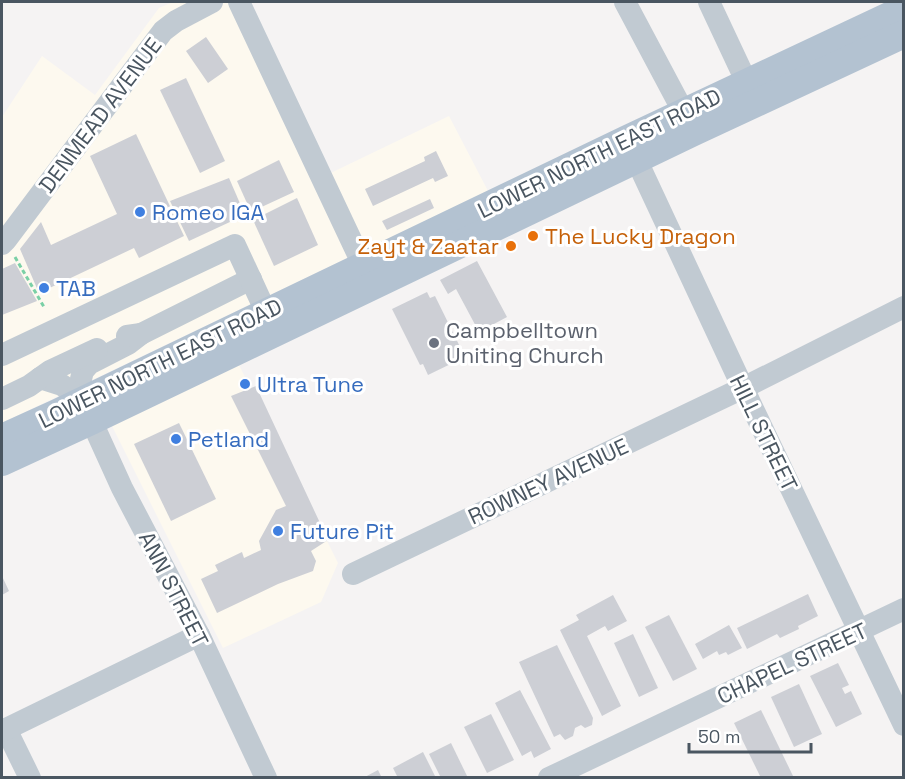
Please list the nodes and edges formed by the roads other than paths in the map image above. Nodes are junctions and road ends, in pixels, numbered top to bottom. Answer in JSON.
{"nodes":[{"id":1,"x":212,"y":2,"type":"edge"},
{"id":2,"x":239,"y":2,"type":"edge"},
{"id":3,"x":625,"y":2,"type":"edge"},
{"id":4,"x":709,"y":2,"type":"edge"},
{"id":5,"x":903,"y":9,"type":"edge"},
{"id":6,"x":903,"y":34,"type":"edge"},
{"id":7,"x":747,"y":82,"type":"junction"},
{"id":8,"x":689,"y":122,"type":"junction"},
{"id":9,"x":632,"y":150,"type":"junction"},
{"id":10,"x":4,"y":242,"type":"edge"},
{"id":11,"x":368,"y":276,"type":"junction"},
{"id":12,"x":251,"y":279,"type":"junction"},
{"id":13,"x":903,"y":307,"type":"edge"},
{"id":14,"x":266,"y":312,"type":"junction"},
{"id":15,"x":141,"y":334,"type":"junction"},
{"id":16,"x":2,"y":355,"type":"edge"},
{"id":17,"x":40,"y":378,"type":"junction"},
{"id":18,"x":743,"y":388,"type":"junction"},
{"id":19,"x":2,"y":399,"type":"edge"},
{"id":20,"x":87,"y":411,"type":"junction"},
{"id":21,"x":2,"y":438,"type":"edge"},
{"id":22,"x":2,"y":462,"type":"edge"},
{"id":23,"x":353,"y":574,"type":"dead end"},
{"id":24,"x":903,"y":609,"type":"edge"},
{"id":25,"x":859,"y":630,"type":"junction"},
{"id":26,"x":199,"y":635,"type":"junction"},
{"id":27,"x":903,"y":725,"type":"edge"},
{"id":28,"x":4,"y":730,"type":"edge"},
{"id":29,"x":30,"y":777,"type":"edge"},
{"id":30,"x":266,"y":777,"type":"edge"},
{"id":31,"x":549,"y":777,"type":"edge"}],
"edges":[{"from":1,"to":10,"type":"street","name":"DENMEAD AVENUE"},
{"from":2,"to":11,"type":"street"},
{"from":3,"to":8,"type":"street"},
{"from":4,"to":7,"type":"street"},
{"from":5,"to":7,"type":"main road","name":"LOWER NORTH EAST ROAD"},
{"from":6,"to":8,"type":"main road","name":"LOWER NORTH EAST ROAD"},
{"from":7,"to":8,"type":"main road","name":"LOWER NORTH EAST ROAD"},
{"from":8,"to":9,"type":"main road","name":"LOWER NORTH EAST ROAD"},
{"from":9,"to":11,"type":"main road","name":"LOWER NORTH EAST ROAD"},
{"from":9,"to":18,"type":"street","name":"HILL STREET"},
{"from":11,"to":14,"type":"main road","name":"LOWER NORTH EAST ROAD"},
{"from":11,"to":20,"type":"main road","name":"LOWER NORTH EAST ROAD"},
{"from":12,"to":14,"type":"street"},
{"from":12,"to":15,"type":"street"},
{"from":12,"to":16,"type":"street"},
{"from":13,"to":18,"type":"street","name":"ROWNEY AVENUE"},
{"from":14,"to":20,"type":"main road","name":"LOWER NORTH EAST ROAD"},
{"from":15,"to":17,"type":"street"},
{"from":15,"to":20,"type":"street"},
{"from":17,"to":19,"type":"street"},
{"from":17,"to":20,"type":"street"},
{"from":18,"to":23,"type":"street","name":"ROWNEY AVENUE"},
{"from":18,"to":25,"type":"street","name":"HILL STREET"},
{"from":20,"to":21,"type":"main road","name":"LOWER NORTH EAST ROAD"},
{"from":20,"to":22,"type":"main road","name":"LOWER NORTH EAST ROAD"},
{"from":20,"to":26,"type":"street","name":"ANN STREET"},
{"from":24,"to":25,"type":"street","name":"CHAPEL STREET"},
{"from":25,"to":27,"type":"street","name":"HILL STREET"},
{"from":25,"to":31,"type":"street","name":"CHAPEL STREET"},
{"from":26,"to":28,"type":"street"},
{"from":26,"to":30,"type":"street","name":"ANN STREET"},
{"from":28,"to":29,"type":"street"}]}
